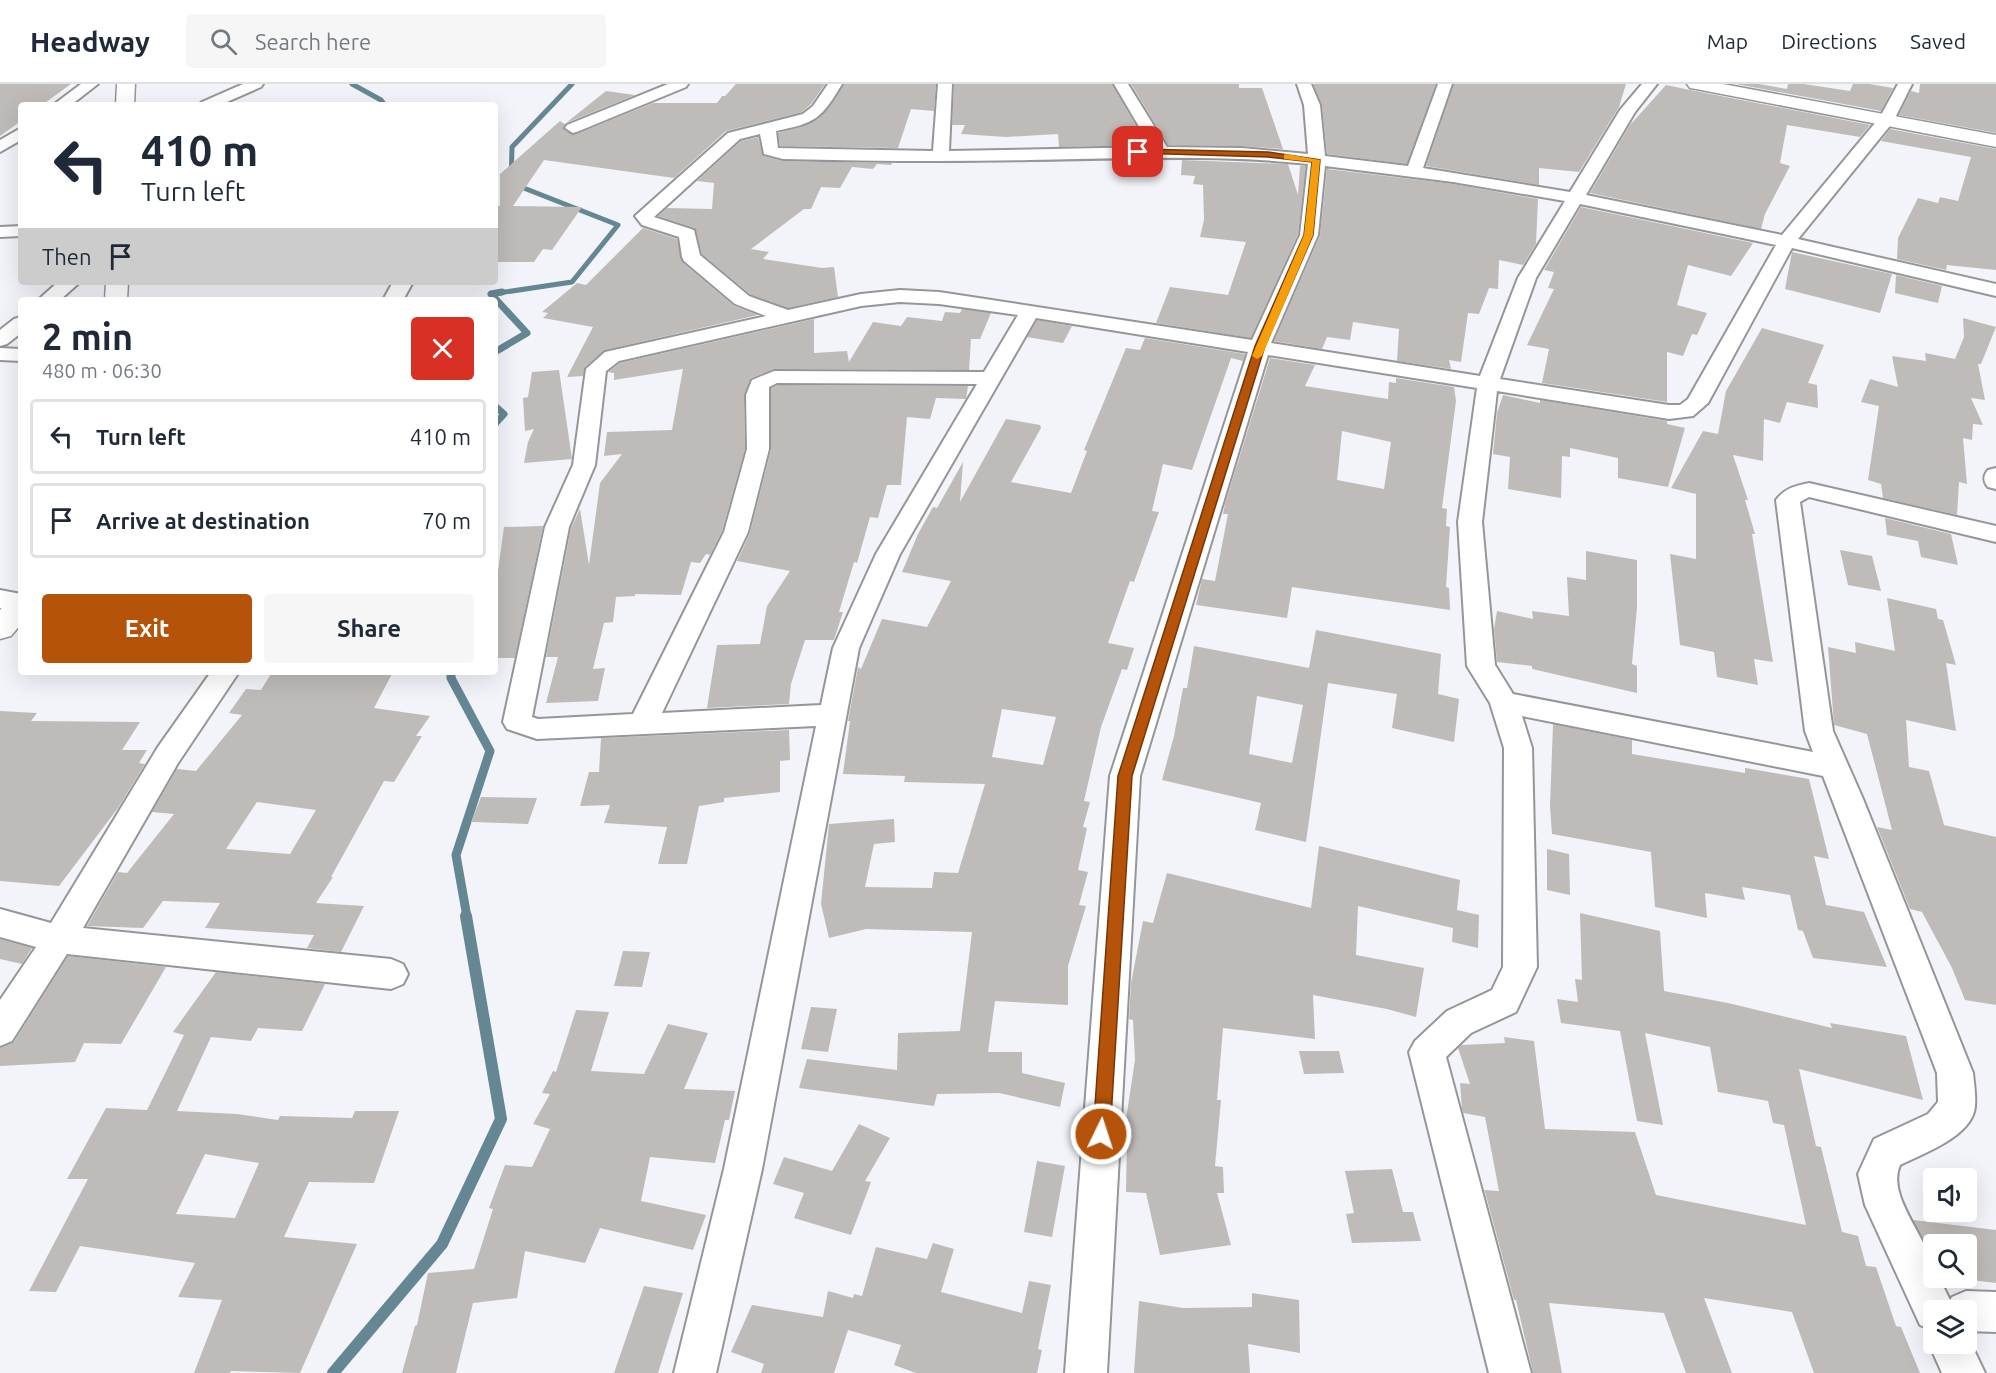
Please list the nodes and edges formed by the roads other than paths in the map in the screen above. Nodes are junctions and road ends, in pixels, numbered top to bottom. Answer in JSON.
{"nodes":[{"id":1,"x":91,"y":84,"type":"edge"},
{"id":2,"x":126,"y":84,"type":"edge"},
{"id":3,"x":256,"y":84,"type":"edge"},
{"id":4,"x":681,"y":84,"type":"edge"},
{"id":5,"x":835,"y":84,"type":"edge"},
{"id":6,"x":945,"y":84,"type":"edge"},
{"id":7,"x":1122,"y":84,"type":"edge"},
{"id":8,"x":1304,"y":84,"type":"edge"},
{"id":9,"x":1445,"y":84,"type":"edge"},
{"id":10,"x":1650,"y":84,"type":"edge"},
{"id":11,"x":1696,"y":84,"type":"edge"},
{"id":12,"x":1905,"y":84,"type":"edge"},
{"id":13,"x":65,"y":102,"type":"edge"},
{"id":14,"x":125,"y":102,"type":"edge"},
{"id":15,"x":214,"y":102,"type":"edge"},
{"id":16,"x":1887,"y":119,"type":"junction"},
{"id":17,"x":766,"y":126,"type":"junction"},
{"id":18,"x":573,"y":128,"type":"dead end"},
{"id":19,"x":1996,"y":141,"type":"edge"},
{"id":20,"x":1161,"y":151,"type":"junction"},
{"id":21,"x":941,"y":156,"type":"junction"},
{"id":22,"x":1317,"y":160,"type":"junction"},
{"id":23,"x":1414,"y":171,"type":"junction"},
{"id":24,"x":1574,"y":197,"type":"junction"},
{"id":25,"x":18,"y":231,"type":"edge"},
{"id":26,"x":0,"y":232,"type":"edge"},
{"id":27,"x":1786,"y":241,"type":"junction"},
{"id":28,"x":66,"y":285,"type":"edge"},
{"id":29,"x":1996,"y":290,"type":"edge"},
{"id":30,"x":52,"y":297,"type":"edge"},
{"id":31,"x":1030,"y":311,"type":"junction"},
{"id":32,"x":785,"y":316,"type":"junction"},
{"id":33,"x":18,"y":325,"type":"edge"},
{"id":34,"x":0,"y":340,"type":"edge"},
{"id":35,"x":1260,"y":346,"type":"junction"},
{"id":36,"x":0,"y":354,"type":"edge"},
{"id":37,"x":18,"y":355,"type":"edge"},
{"id":38,"x":991,"y":378,"type":"junction"},
{"id":39,"x":1488,"y":382,"type":"junction"},
{"id":40,"x":1996,"y":475,"type":"edge"},
{"id":41,"x":1996,"y":482,"type":"edge"},
{"id":42,"x":1996,"y":534,"type":"edge"},
{"id":43,"x":0,"y":599,"type":"edge"},
{"id":44,"x":18,"y":603,"type":"edge"},
{"id":45,"x":18,"y":608,"type":"edge"},
{"id":46,"x":0,"y":629,"type":"edge"},
{"id":47,"x":223,"y":675,"type":"edge"},
{"id":48,"x":1504,"y":702,"type":"junction"},
{"id":49,"x":834,"y":715,"type":"junction"},
{"id":50,"x":642,"y":724,"type":"junction"},
{"id":51,"x":1834,"y":767,"type":"junction"},
{"id":52,"x":0,"y":923,"type":"edge"},
{"id":53,"x":59,"y":939,"type":"junction"},
{"id":54,"x":391,"y":974,"type":"dead end"},
{"id":55,"x":0,"y":1030,"type":"edge"},
{"id":56,"x":1939,"y":1300,"type":"edge"},
{"id":57,"x":1996,"y":1312,"type":"edge"},
{"id":58,"x":1977,"y":1314,"type":"edge"},
{"id":59,"x":1959,"y":1354,"type":"edge"},
{"id":60,"x":695,"y":1373,"type":"edge"},
{"id":61,"x":1086,"y":1373,"type":"edge"},
{"id":62,"x":1510,"y":1373,"type":"edge"},
{"id":63,"x":1964,"y":1373,"type":"edge"}],
"edges":[{"from":1,"to":13,"type":"street"},
{"from":2,"to":14,"type":"street"},
{"from":3,"to":15,"type":"street"},
{"from":4,"to":18,"type":"street"},
{"from":5,"to":17,"type":"street"},
{"from":6,"to":21,"type":"street"},
{"from":7,"to":20,"type":"street"},
{"from":8,"to":22,"type":"street"},
{"from":9,"to":23,"type":"street"},
{"from":10,"to":24,"type":"street"},
{"from":11,"to":16,"type":"street"},
{"from":12,"to":16,"type":"street"},
{"from":16,"to":19,"type":"street"},
{"from":16,"to":27,"type":"street"},
{"from":17,"to":21,"type":"street"},
{"from":17,"to":32,"type":"street"},
{"from":20,"to":21,"type":"street"},
{"from":20,"to":22,"type":"street"},
{"from":22,"to":23,"type":"street"},
{"from":22,"to":35,"type":"street"},
{"from":23,"to":24,"type":"street"},
{"from":24,"to":27,"type":"street"},
{"from":24,"to":39,"type":"street"},
{"from":25,"to":26,"type":"street"},
{"from":27,"to":29,"type":"street"},
{"from":27,"to":39,"type":"street"},
{"from":28,"to":30,"type":"street"},
{"from":31,"to":32,"type":"street"},
{"from":31,"to":35,"type":"street"},
{"from":31,"to":38,"type":"street"},
{"from":32,"to":50,"type":"street"},
{"from":33,"to":34,"type":"street"},
{"from":35,"to":39,"type":"street"},
{"from":35,"to":61,"type":"street"},
{"from":36,"to":37,"type":"street"},
{"from":38,"to":49,"type":"street"},
{"from":38,"to":50,"type":"street"},
{"from":39,"to":48,"type":"street"},
{"from":40,"to":41,"type":"street"},
{"from":42,"to":51,"type":"street"},
{"from":43,"to":44,"type":"street"},
{"from":45,"to":46,"type":"street"},
{"from":47,"to":53,"type":"street"},
{"from":48,"to":51,"type":"street"},
{"from":48,"to":62,"type":"street"},
{"from":49,"to":50,"type":"street"},
{"from":49,"to":60,"type":"street"},
{"from":51,"to":56,"type":"street"},
{"from":52,"to":53,"type":"street"},
{"from":53,"to":54,"type":"street"},
{"from":53,"to":55,"type":"street"},
{"from":57,"to":58,"type":"street"},
{"from":59,"to":63,"type":"street"}]}
